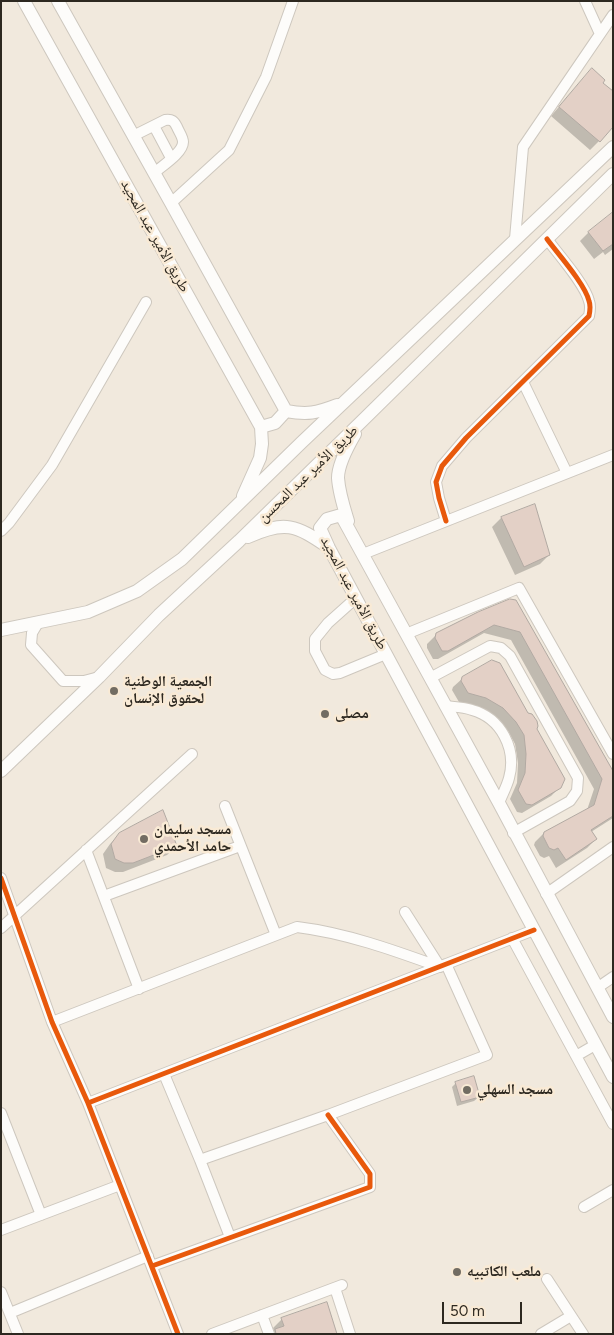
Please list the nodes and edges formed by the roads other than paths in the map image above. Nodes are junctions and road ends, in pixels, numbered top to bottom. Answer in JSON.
{"nodes":[{"id":1,"x":24,"y":1,"type":"edge"},
{"id":2,"x":58,"y":1,"type":"edge"},
{"id":3,"x":294,"y":1,"type":"edge"},
{"id":4,"x":585,"y":1,"type":"edge"},
{"id":5,"x":613,"y":15,"type":"edge"},
{"id":6,"x":600,"y":34,"type":"junction"},
{"id":7,"x":154,"y":126,"type":"junction"},
{"id":8,"x":133,"y":136,"type":"junction"},
{"id":9,"x":613,"y":146,"type":"edge"},
{"id":10,"x":172,"y":158,"type":"junction"},
{"id":11,"x":154,"y":173,"type":"junction"},
{"id":12,"x":613,"y":174,"type":"edge"},
{"id":13,"x":171,"y":203,"type":"junction"},
{"id":14,"x":515,"y":239,"type":"junction"},
{"id":15,"x":547,"y":239,"type":"junction"},
{"id":16,"x":146,"y":302,"type":"dead end"},
{"id":17,"x":522,"y":382,"type":"junction"},
{"id":18,"x":342,"y":404,"type":"junction"},
{"id":19,"x":286,"y":411,"type":"junction"},
{"id":20,"x":361,"y":422,"type":"junction"},
{"id":21,"x":261,"y":428,"type":"junction"},
{"id":22,"x":613,"y":455,"type":"edge"},
{"id":23,"x":567,"y":473,"type":"junction"},
{"id":24,"x":240,"y":503,"type":"junction"},
{"id":25,"x":446,"y":521,"type":"junction"},
{"id":26,"x":1,"y":531,"type":"edge"},
{"id":27,"x":352,"y":536,"type":"junction"},
{"id":28,"x":239,"y":541,"type":"junction"},
{"id":29,"x":329,"y":548,"type":"junction"},
{"id":30,"x":363,"y":554,"type":"junction"},
{"id":31,"x":356,"y":598,"type":"junction"},
{"id":32,"x":38,"y":623,"type":"junction"},
{"id":33,"x":1,"y":630,"type":"edge"},
{"id":34,"x":406,"y":634,"type":"junction"},
{"id":35,"x":386,"y":654,"type":"junction"},
{"id":36,"x":99,"y":676,"type":"junction"},
{"id":37,"x":430,"y":678,"type":"junction"},
{"id":38,"x":445,"y":706,"type":"junction"},
{"id":39,"x":192,"y":754,"type":"dead end"},
{"id":40,"x":613,"y":754,"type":"edge"},
{"id":41,"x":1,"y":771,"type":"edge"},
{"id":42,"x":499,"y":803,"type":"junction"},
{"id":43,"x":224,"y":806,"type":"dead end"},
{"id":44,"x":513,"y":833,"type":"junction"},
{"id":45,"x":240,"y":846,"type":"junction"},
{"id":46,"x":613,"y":847,"type":"edge"},
{"id":47,"x":86,"y":850,"type":"junction"},
{"id":48,"x":1,"y":878,"type":"edge"},
{"id":49,"x":1,"y":889,"type":"edge"},
{"id":50,"x":546,"y":894,"type":"junction"},
{"id":51,"x":104,"y":896,"type":"junction"},
{"id":52,"x":405,"y":912,"type":"dead end"},
{"id":53,"x":14,"y":915,"type":"junction"},
{"id":54,"x":1,"y":928,"type":"edge"},
{"id":55,"x":534,"y":930,"type":"junction"},
{"id":56,"x":276,"y":935,"type":"junction"},
{"id":57,"x":512,"y":938,"type":"junction"},
{"id":58,"x":443,"y":965,"type":"junction"},
{"id":59,"x":613,"y":977,"type":"edge"},
{"id":60,"x":597,"y":988,"type":"junction"},
{"id":61,"x":138,"y":989,"type":"junction"},
{"id":62,"x":613,"y":1017,"type":"edge"},
{"id":63,"x":52,"y":1022,"type":"junction"},
{"id":64,"x":595,"y":1044,"type":"junction"},
{"id":65,"x":576,"y":1056,"type":"junction"},
{"id":66,"x":164,"y":1074,"type":"junction"},
{"id":67,"x":613,"y":1077,"type":"edge"},
{"id":68,"x":88,"y":1103,"type":"junction"},
{"id":69,"x":1,"y":1113,"type":"edge"},
{"id":70,"x":328,"y":1115,"type":"junction"},
{"id":71,"x":613,"y":1124,"type":"edge"},
{"id":72,"x":5,"y":1132,"type":"edge"},
{"id":73,"x":200,"y":1160,"type":"junction"},
{"id":74,"x":120,"y":1185,"type":"junction"},
{"id":75,"x":613,"y":1190,"type":"edge"},
{"id":76,"x":584,"y":1207,"type":"dead end"},
{"id":77,"x":41,"y":1214,"type":"junction"},
{"id":78,"x":1,"y":1230,"type":"edge"},
{"id":79,"x":230,"y":1237,"type":"junction"},
{"id":80,"x":150,"y":1261,"type":"junction"},
{"id":81,"x":547,"y":1279,"type":"dead end"},
{"id":82,"x":1,"y":1292,"type":"edge"},
{"id":83,"x":10,"y":1314,"type":"junction"},
{"id":84,"x":262,"y":1315,"type":"junction"},
{"id":85,"x":571,"y":1316,"type":"junction"},
{"id":86,"x":18,"y":1334,"type":"edge"},
{"id":87,"x":178,"y":1334,"type":"edge"},
{"id":88,"x":212,"y":1334,"type":"edge"},
{"id":89,"x":269,"y":1334,"type":"edge"},
{"id":90,"x":350,"y":1334,"type":"edge"},
{"id":91,"x":541,"y":1334,"type":"edge"},
{"id":92,"x":583,"y":1334,"type":"edge"}],
"edges":[{"from":1,"to":21,"type":"main road","name":"طريق الأمير عبد المجيد"},
{"from":2,"to":8,"type":"main road","name":"طريق الأمير عبد المجيد"},
{"from":3,"to":13,"type":"street"},
{"from":4,"to":6,"type":"street"},
{"from":5,"to":6,"type":"street"},
{"from":6,"to":14,"type":"street"},
{"from":7,"to":8,"type":"street"},
{"from":7,"to":10,"type":"street"},
{"from":7,"to":10,"type":"street"},
{"from":8,"to":11,"type":"main road","name":"طريق الأمير عبد المجيد"},
{"from":9,"to":14,"type":"main road","name":"طريق الأمير عبد المحسن"},
{"from":10,"to":11,"type":"street"},
{"from":11,"to":13,"type":"main road","name":"طريق الأمير عبد المجيد"},
{"from":12,"to":15,"type":"main road","name":"طريق الأمير عبد المحسن"},
{"from":13,"to":19,"type":"main road","name":"طريق الأمير عبد المجيد"},
{"from":14,"to":18,"type":"main road","name":"طريق الأمير عبد المحسن"},
{"from":15,"to":17,"type":"street"},
{"from":15,"to":20,"type":"main road","name":"طريق الأمير عبد المحسن"},
{"from":16,"to":26,"type":"street"},
{"from":17,"to":23,"type":"street"},
{"from":17,"to":25,"type":"street"},
{"from":18,"to":19,"type":"main road"},
{"from":18,"to":24,"type":"main road","name":"طريق الأمير عبد المحسن"},
{"from":19,"to":21,"type":"main road"},
{"from":20,"to":27,"type":"main road"},
{"from":20,"to":28,"type":"main road","name":"طريق الأمير عبد المحسن"},
{"from":21,"to":24,"type":"main road"},
{"from":22,"to":23,"type":"street"},
{"from":23,"to":25,"type":"street"},
{"from":24,"to":32,"type":"main road","name":"طريق الأمير عبد المحسن"},
{"from":25,"to":30,"type":"street"},
{"from":27,"to":29,"type":"main road","name":"طريق الأمير عبد المجيد"},
{"from":27,"to":30,"type":"main road","name":"طريق الأمير عبد المجيد"},
{"from":28,"to":29,"type":"main road"},
{"from":28,"to":36,"type":"main road","name":"طريق الأمير عبد المحسن"},
{"from":29,"to":31,"type":"main road","name":"طريق الأمير عبد المجيد"},
{"from":30,"to":34,"type":"main road","name":"طريق الأمير عبد المجيد"},
{"from":31,"to":35,"type":"main road","name":"طريق الأمير عبد المجيد"},
{"from":31,"to":35,"type":"street"},
{"from":32,"to":33,"type":"main road","name":"طريق الأمير عبد المحسن"},
{"from":32,"to":36,"type":"street"},
{"from":34,"to":37,"type":"main road","name":"طريق الأمير عبد المجيد"},
{"from":34,"to":40,"type":"street"},
{"from":35,"to":55,"type":"main road","name":"طريق الأمير عبد المجيد"},
{"from":36,"to":41,"type":"main road","name":"طريق الأمير عبد المحسن"},
{"from":37,"to":38,"type":"main road","name":"طريق الأمير عبد المجيد"},
{"from":37,"to":44,"type":"street"},
{"from":38,"to":42,"type":"main road","name":"طريق الأمير عبد المجيد"},
{"from":38,"to":42,"type":"street"},
{"from":39,"to":47,"type":"street"},
{"from":42,"to":44,"type":"main road","name":"طريق الأمير عبد المجيد"},
{"from":43,"to":45,"type":"street"},
{"from":44,"to":50,"type":"main road","name":"طريق الأمير عبد المجيد"},
{"from":45,"to":51,"type":"street"},
{"from":45,"to":56,"type":"street"},
{"from":46,"to":50,"type":"street"},
{"from":47,"to":51,"type":"street"},
{"from":47,"to":53,"type":"street"},
{"from":48,"to":53,"type":"street"},
{"from":49,"to":53,"type":"street"},
{"from":50,"to":60,"type":"main road","name":"طريق الأمير عبد المجيد"},
{"from":51,"to":61,"type":"street"},
{"from":52,"to":58,"type":"street"},
{"from":53,"to":54,"type":"street"},
{"from":53,"to":63,"type":"street"},
{"from":55,"to":57,"type":"street"},
{"from":55,"to":64,"type":"main road","name":"طريق الأمير عبد المجيد"},
{"from":56,"to":58,"type":"street"},
{"from":56,"to":61,"type":"street"},
{"from":57,"to":58,"type":"street"},
{"from":57,"to":65,"type":"street"},
{"from":58,"to":66,"type":"street"},
{"from":58,"to":70,"type":"street"},
{"from":59,"to":60,"type":"street"},
{"from":60,"to":62,"type":"main road","name":"طريق الأمير عبد المجيد"},
{"from":61,"to":63,"type":"street"},
{"from":63,"to":68,"type":"street"},
{"from":64,"to":65,"type":"street"},
{"from":64,"to":67,"type":"main road","name":"طريق الأمير عبد المجيد"},
{"from":65,"to":71,"type":"street"},
{"from":66,"to":68,"type":"street"},
{"from":66,"to":73,"type":"street"},
{"from":68,"to":74,"type":"street"},
{"from":69,"to":72,"type":"street"},
{"from":70,"to":73,"type":"street"},
{"from":70,"to":79,"type":"street"},
{"from":72,"to":77,"type":"street"},
{"from":73,"to":79,"type":"street"},
{"from":74,"to":77,"type":"street"},
{"from":74,"to":80,"type":"street"},
{"from":75,"to":76,"type":"street"},
{"from":77,"to":78,"type":"street"},
{"from":79,"to":80,"type":"street"},
{"from":80,"to":83,"type":"street"},
{"from":80,"to":87,"type":"street"},
{"from":81,"to":85,"type":"street"},
{"from":82,"to":83,"type":"street"},
{"from":83,"to":86,"type":"street"},
{"from":84,"to":88,"type":"street"},
{"from":84,"to":89,"type":"street"},
{"from":84,"to":90,"type":"street"},
{"from":85,"to":91,"type":"street"},
{"from":85,"to":92,"type":"street"}]}
